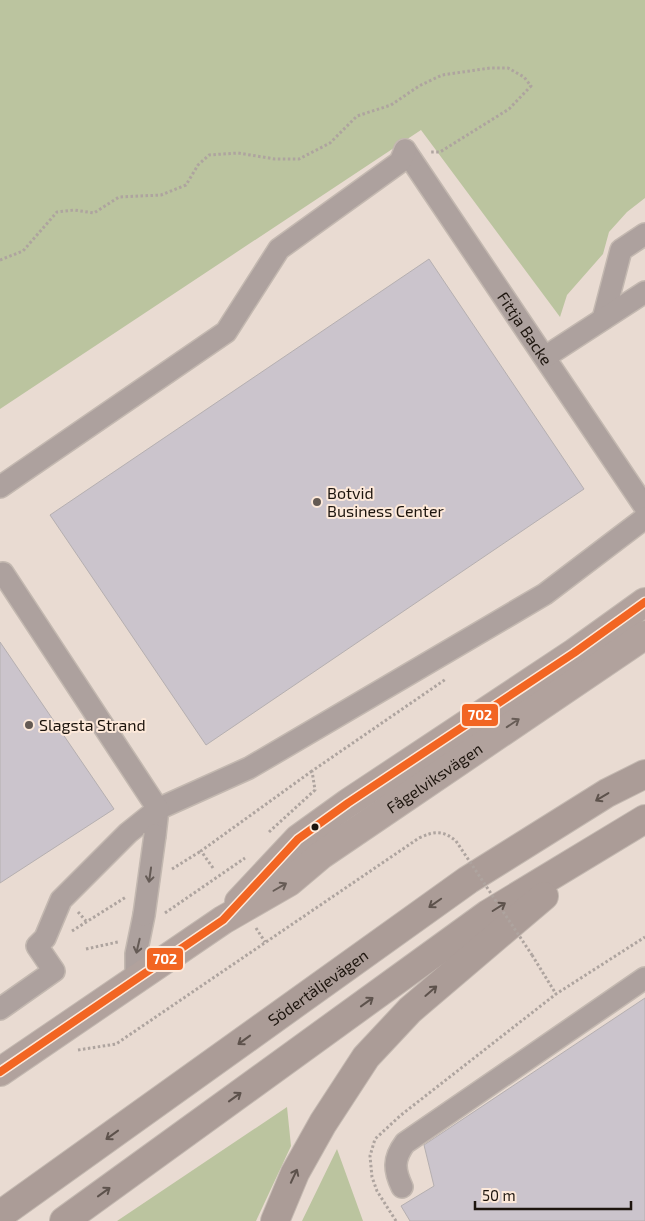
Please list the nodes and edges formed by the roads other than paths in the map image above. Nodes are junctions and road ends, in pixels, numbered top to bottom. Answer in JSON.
{"nodes":[{"id":1,"x":645,"y":234,"type":"edge"},
{"id":2,"x":645,"y":292,"type":"edge"},
{"id":3,"x":603,"y":319,"type":"junction"},
{"id":4,"x":545,"y":357,"type":"junction"},
{"id":5,"x":0,"y":488,"type":"edge"},
{"id":6,"x":645,"y":507,"type":"edge"},
{"id":7,"x":645,"y":518,"type":"edge"},
{"id":8,"x":3,"y":573,"type":"dead end"},
{"id":9,"x":645,"y":602,"type":"edge"},
{"id":10,"x":645,"y":635,"type":"edge"},
{"id":11,"x":645,"y":774,"type":"edge"},
{"id":12,"x":158,"y":809,"type":"junction"},
{"id":13,"x":635,"y":825,"type":"edge"},
{"id":14,"x":223,"y":920,"type":"junction"},
{"id":15,"x":136,"y":978,"type":"junction"},
{"id":16,"x":645,"y":978,"type":"edge"},
{"id":17,"x":0,"y":1009,"type":"edge"},
{"id":18,"x":0,"y":1072,"type":"edge"},
{"id":19,"x":402,"y":1187,"type":"dead end"},
{"id":20,"x":0,"y":1215,"type":"edge"},
{"id":21,"x":64,"y":1221,"type":"edge"},
{"id":22,"x":275,"y":1221,"type":"edge"}],
"edges":[{"from":1,"to":3,"type":"street"},
{"from":2,"to":3,"type":"street"},
{"from":3,"to":4,"type":"street"},
{"from":4,"to":5,"type":"street","name":"Fittja Backe"},
{"from":4,"to":6,"type":"street","name":"Fittja Backe"},
{"from":7,"to":12,"type":"street"},
{"from":8,"to":12,"type":"street"},
{"from":9,"to":14,"type":"main road","name":"Fågelviksvägen"},
{"from":14,"to":10,"type":"main road","name":"Fågelviksvägen","one_way":true},
{"from":11,"to":20,"type":"highway","name":"Södertäljevägen","one_way":true},
{"from":12,"to":15,"type":"street","one_way":true,"bridge":true},
{"from":12,"to":17,"type":"street"},
{"from":21,"to":13,"type":"highway","one_way":true},
{"from":22,"to":13,"type":"highway","one_way":true},
{"from":14,"to":15,"type":"main road","name":"Fågelviksvägen"},
{"from":15,"to":18,"type":"main road","name":"Fågelviksvägen"},
{"from":16,"to":19,"type":"street"}]}
